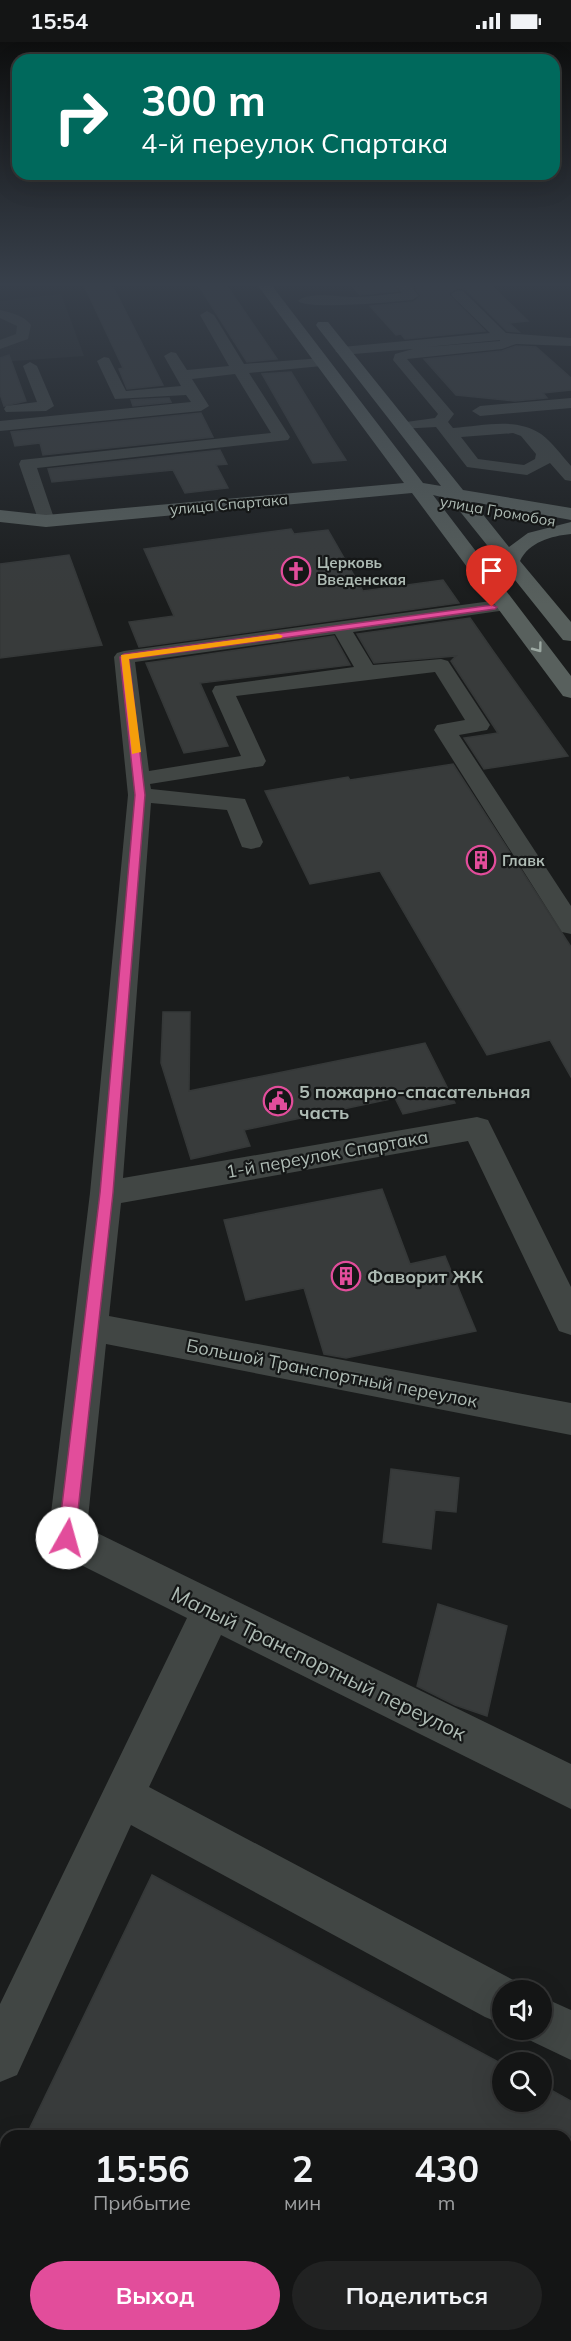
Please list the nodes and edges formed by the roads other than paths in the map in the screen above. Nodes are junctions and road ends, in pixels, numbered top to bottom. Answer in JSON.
{"nodes":[{"id":1,"x":40,"y":390,"type":"edge"},
{"id":2,"x":118,"y":390,"type":"edge"},
{"id":3,"x":188,"y":390,"type":"edge"},
{"id":4,"x":191,"y":390,"type":"edge"},
{"id":5,"x":252,"y":390,"type":"edge"},
{"id":6,"x":343,"y":390,"type":"edge"},
{"id":7,"x":375,"y":390,"type":"edge"},
{"id":8,"x":421,"y":390,"type":"edge"},
{"id":9,"x":571,"y":403,"type":"edge"},
{"id":10,"x":510,"y":408,"type":"junction"},
{"id":11,"x":0,"y":410,"type":"edge"},
{"id":12,"x":0,"y":426,"type":"edge"},
{"id":13,"x":405,"y":426,"type":"junction"},
{"id":14,"x":446,"y":426,"type":"junction"},
{"id":15,"x":9,"y":458,"type":"dead end"},
{"id":16,"x":27,"y":464,"type":"junction"},
{"id":17,"x":571,"y":476,"type":"edge"},
{"id":18,"x":420,"y":493,"type":"junction"},
{"id":19,"x":462,"y":500,"type":"junction"},
{"id":20,"x":571,"y":514,"type":"edge"},
{"id":21,"x":0,"y":516,"type":"edge"},
{"id":22,"x":46,"y":521,"type":"junction"},
{"id":23,"x":571,"y":526,"type":"edge"},
{"id":24,"x":12,"y":536,"type":"dead end"},
{"id":25,"x":510,"y":561,"type":"junction"},
{"id":26,"x":506,"y":605,"type":"junction"},
{"id":27,"x":340,"y":628,"type":"junction"},
{"id":28,"x":571,"y":636,"type":"edge"},
{"id":29,"x":367,"y":672,"type":"junction"},
{"id":30,"x":571,"y":691,"type":"edge"},
{"id":31,"x":140,"y":787,"type":"junction"},
{"id":32,"x":251,"y":842,"type":"dead end"},
{"id":33,"x":571,"y":880,"type":"edge"},
{"id":34,"x":544,"y":884,"type":"junction"},
{"id":35,"x":571,"y":926,"type":"edge"},
{"id":36,"x":106,"y":1193,"type":"junction"},
{"id":37,"x":571,"y":1321,"type":"edge"},
{"id":38,"x":92,"y":1327,"type":"junction"},
{"id":39,"x":571,"y":1419,"type":"edge"},
{"id":40,"x":212,"y":1610,"type":"junction"},
{"id":41,"x":571,"y":1787,"type":"edge"},
{"id":42,"x":122,"y":1796,"type":"junction"},
{"id":43,"x":492,"y":1995,"type":"edge"},
{"id":44,"x":552,"y":2026,"type":"edge"},
{"id":45,"x":571,"y":2036,"type":"edge"},
{"id":46,"x":0,"y":2058,"type":"edge"}],
"edges":[{"from":1,"to":11,"type":"street"},
{"from":2,"to":3,"type":"street"},
{"from":4,"to":12,"type":"street"},
{"from":5,"to":16,"type":"street"},
{"from":6,"to":18,"type":"main road"},
{"from":7,"to":13,"type":"main road"},
{"from":8,"to":14,"type":"street"},
{"from":9,"to":10,"type":"street"},
{"from":10,"to":14,"type":"street"},
{"from":10,"to":17,"type":"street"},
{"from":13,"to":14,"type":"street"},
{"from":13,"to":19,"type":"main road"},
{"from":14,"to":14,"type":"street"},
{"from":15,"to":16,"type":"street"},
{"from":16,"to":22,"type":"street"},
{"from":18,"to":19,"type":"main road","name":"улица Громобоя"},
{"from":18,"to":22,"type":"main road","name":"улица Спартака"},
{"from":18,"to":24,"type":"main road","name":"улица Спартака"},
{"from":18,"to":26,"type":"main road"},
{"from":19,"to":20,"type":"main road","name":"улица Громобоя"},
{"from":19,"to":23,"type":"main road","name":"улица Громобоя"},
{"from":19,"to":25,"type":"main road"},
{"from":21,"to":22,"type":"main road","name":"улица Спартака"},
{"from":23,"to":25,"type":"main road"},
{"from":25,"to":28,"type":"main road"},
{"from":26,"to":27,"type":"street"},
{"from":26,"to":30,"type":"main road","one_way":true},
{"from":27,"to":29,"type":"street"},
{"from":27,"to":31,"type":"street"},
{"from":29,"to":31,"type":"street"},
{"from":29,"to":34,"type":"street"},
{"from":31,"to":32,"type":"street"},
{"from":31,"to":36,"type":"street"},
{"from":33,"to":34,"type":"street"},
{"from":34,"to":35,"type":"street"},
{"from":36,"to":37,"type":"street","name":"1-й переулок Спартака"},
{"from":36,"to":38,"type":"street"},
{"from":38,"to":39,"type":"street","name":"Большой Транспортный переулок"},
{"from":38,"to":40,"type":"street","name":"Малый Транспортный переулок"},
{"from":40,"to":41,"type":"street","name":"Малый Транспортный переулок"},
{"from":40,"to":42,"type":"street"},
{"from":42,"to":43,"type":"street"},
{"from":42,"to":46,"type":"street"},
{"from":44,"to":45,"type":"street"}]}
